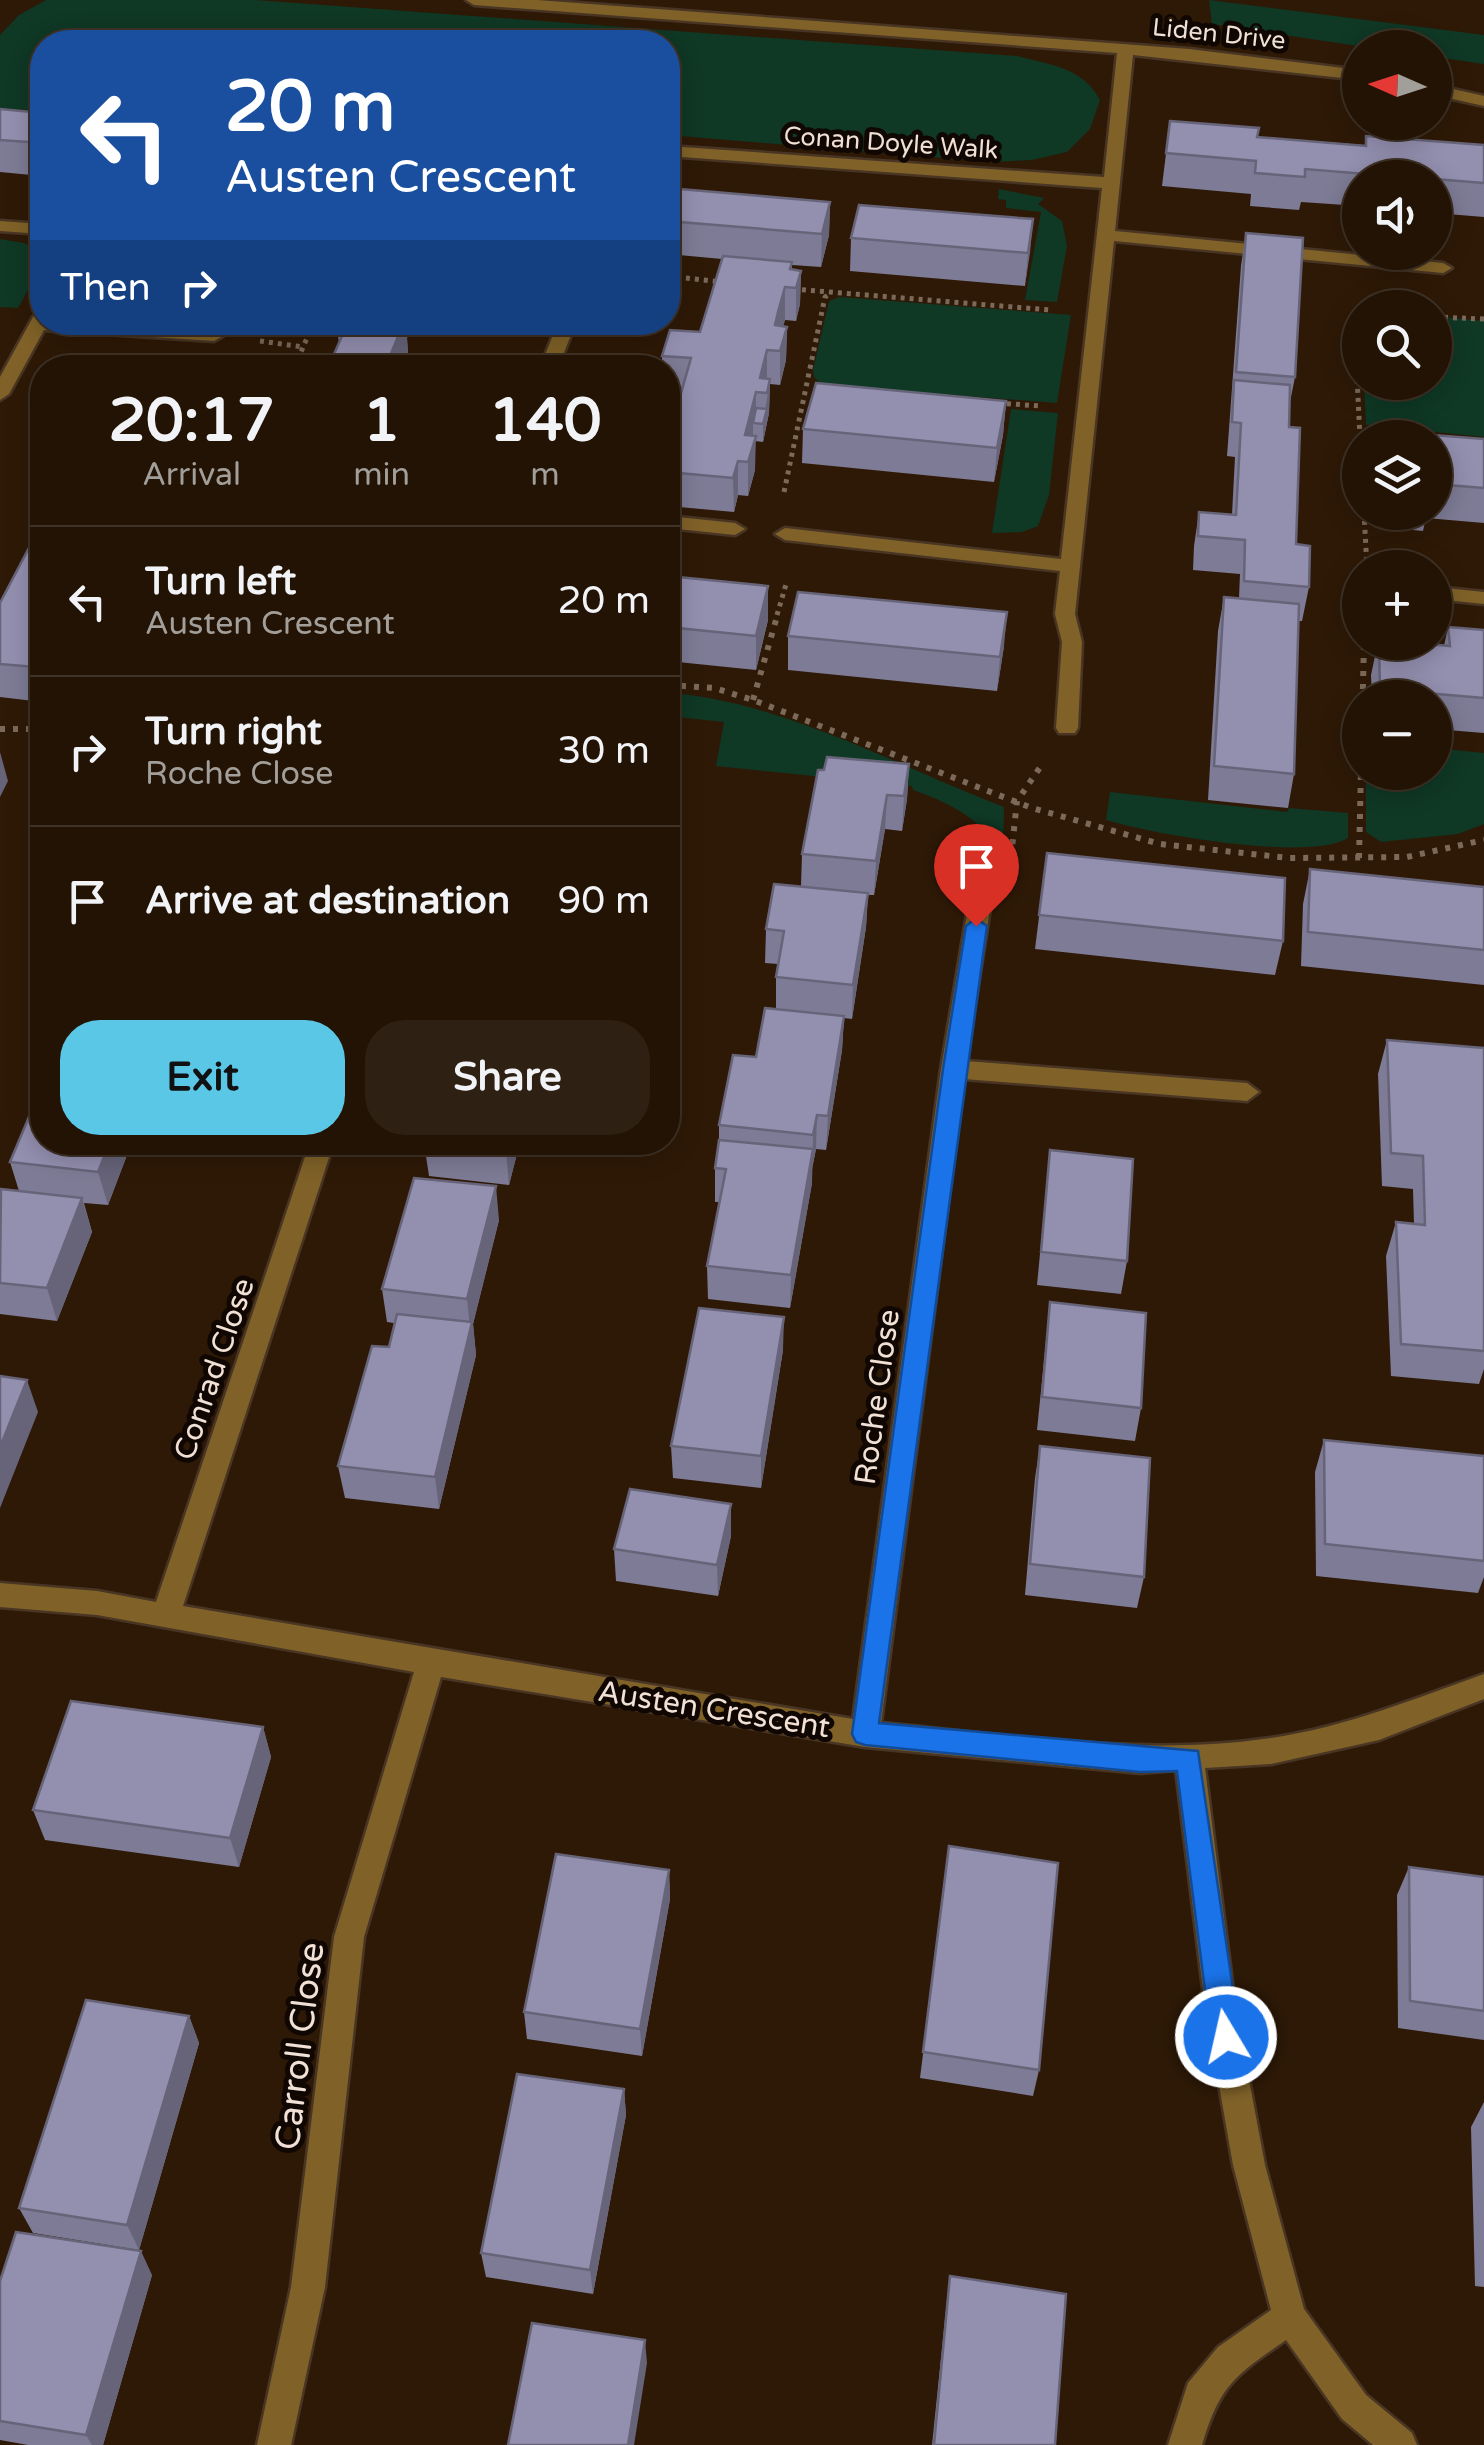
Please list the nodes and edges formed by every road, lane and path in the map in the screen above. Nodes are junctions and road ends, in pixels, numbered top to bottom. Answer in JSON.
{"nodes":[{"id":1,"x":474,"y":0,"type":"edge"},
{"id":2,"x":1126,"y":49,"type":"junction"},
{"id":3,"x":1342,"y":74,"type":"edge"},
{"id":4,"x":1452,"y":94,"type":"edge"},
{"id":5,"x":1484,"y":101,"type":"edge"},
{"id":6,"x":680,"y":152,"type":"edge"},
{"id":7,"x":1111,"y":183,"type":"junction"},
{"id":8,"x":0,"y":226,"type":"edge"},
{"id":9,"x":30,"y":228,"type":"edge"},
{"id":10,"x":1104,"y":235,"type":"junction"},
{"id":11,"x":1342,"y":258,"type":"edge"},
{"id":12,"x":680,"y":277,"type":"edge"},
{"id":13,"x":722,"y":282,"type":"edge"},
{"id":14,"x":776,"y":287,"type":"edge"},
{"id":15,"x":1096,"y":313,"type":"junction"},
{"id":16,"x":1452,"y":318,"type":"edge"},
{"id":17,"x":1484,"y":319,"type":"edge"},
{"id":18,"x":33,"y":335,"type":"edge"},
{"id":19,"x":203,"y":335,"type":"edge"},
{"id":20,"x":214,"y":336,"type":"dead end"},
{"id":21,"x":0,"y":394,"type":"edge"},
{"id":22,"x":980,"y":402,"type":"edge"},
{"id":23,"x":1086,"y":410,"type":"junction"},
{"id":24,"x":680,"y":523,"type":"edge"},
{"id":25,"x":735,"y":528,"type":"dead end"},
{"id":26,"x":785,"y":534,"type":"dead end"},
{"id":27,"x":1070,"y":566,"type":"junction"},
{"id":28,"x":1452,"y":595,"type":"edge"},
{"id":29,"x":1484,"y":598,"type":"edge"},
{"id":30,"x":1364,"y":660,"type":"edge"},
{"id":31,"x":680,"y":685,"type":"edge"},
{"id":32,"x":1067,"y":728,"type":"dead end"},
{"id":33,"x":0,"y":729,"type":"edge"},
{"id":34,"x":30,"y":729,"type":"edge"},
{"id":35,"x":1484,"y":840,"type":"edge"},
{"id":36,"x":1359,"y":858,"type":"junction"},
{"id":37,"x":982,"y":890,"type":"dead end"},
{"id":38,"x":954,"y":1069,"type":"junction"},
{"id":39,"x":1247,"y":1092,"type":"dead end"},
{"id":40,"x":318,"y":1155,"type":"edge"},
{"id":41,"x":0,"y":1595,"type":"edge"},
{"id":42,"x":166,"y":1615,"type":"junction"},
{"id":43,"x":430,"y":1663,"type":"junction"},
{"id":44,"x":1484,"y":1686,"type":"edge"},
{"id":45,"x":865,"y":1734,"type":"junction"},
{"id":46,"x":1189,"y":1759,"type":"junction"},
{"id":47,"x":1290,"y":2317,"type":"junction"},
{"id":48,"x":274,"y":2445,"type":"edge"},
{"id":49,"x":1184,"y":2445,"type":"edge"},
{"id":50,"x":1400,"y":2445,"type":"edge"}],
"edges":[{"from":1,"to":2,"type":"street","name":"Liden Drive"},
{"from":2,"to":3,"type":"street","name":"Liden Drive"},
{"from":2,"to":7,"type":"street"},
{"from":4,"to":5,"type":"street"},
{"from":6,"to":7,"type":"street","name":"Conan Doyle Walk"},
{"from":7,"to":10,"type":"street"},
{"from":8,"to":9,"type":"street"},
{"from":10,"to":11,"type":"street"},
{"from":10,"to":15,"type":"street"},
{"from":12,"to":13,"type":"path"},
{"from":14,"to":15,"type":"path"},
{"from":15,"to":23,"type":"street"},
{"from":16,"to":17,"type":"path"},
{"from":18,"to":21,"type":"street"},
{"from":19,"to":20,"type":"street"},
{"from":22,"to":23,"type":"path"},
{"from":23,"to":27,"type":"street"},
{"from":24,"to":25,"type":"street"},
{"from":26,"to":27,"type":"street"},
{"from":27,"to":32,"type":"street"},
{"from":28,"to":29,"type":"street"},
{"from":30,"to":36,"type":"path"},
{"from":31,"to":36,"type":"path"},
{"from":33,"to":34,"type":"path"},
{"from":35,"to":36,"type":"path"},
{"from":37,"to":38,"type":"street","name":"Roche Close"},
{"from":38,"to":39,"type":"street"},
{"from":38,"to":45,"type":"street","name":"Roche Close"},
{"from":40,"to":42,"type":"street","name":"Conrad Close"},
{"from":41,"to":42,"type":"street","name":"Austen Crescent"},
{"from":42,"to":43,"type":"street","name":"Austen Crescent"},
{"from":43,"to":45,"type":"street","name":"Austen Crescent"},
{"from":43,"to":48,"type":"street","name":"Carroll Close"},
{"from":44,"to":46,"type":"street","name":"Austen Crescent"},
{"from":45,"to":46,"type":"street","name":"Austen Crescent"},
{"from":46,"to":47,"type":"street"},
{"from":47,"to":49,"type":"street"},
{"from":47,"to":50,"type":"street"}]}
